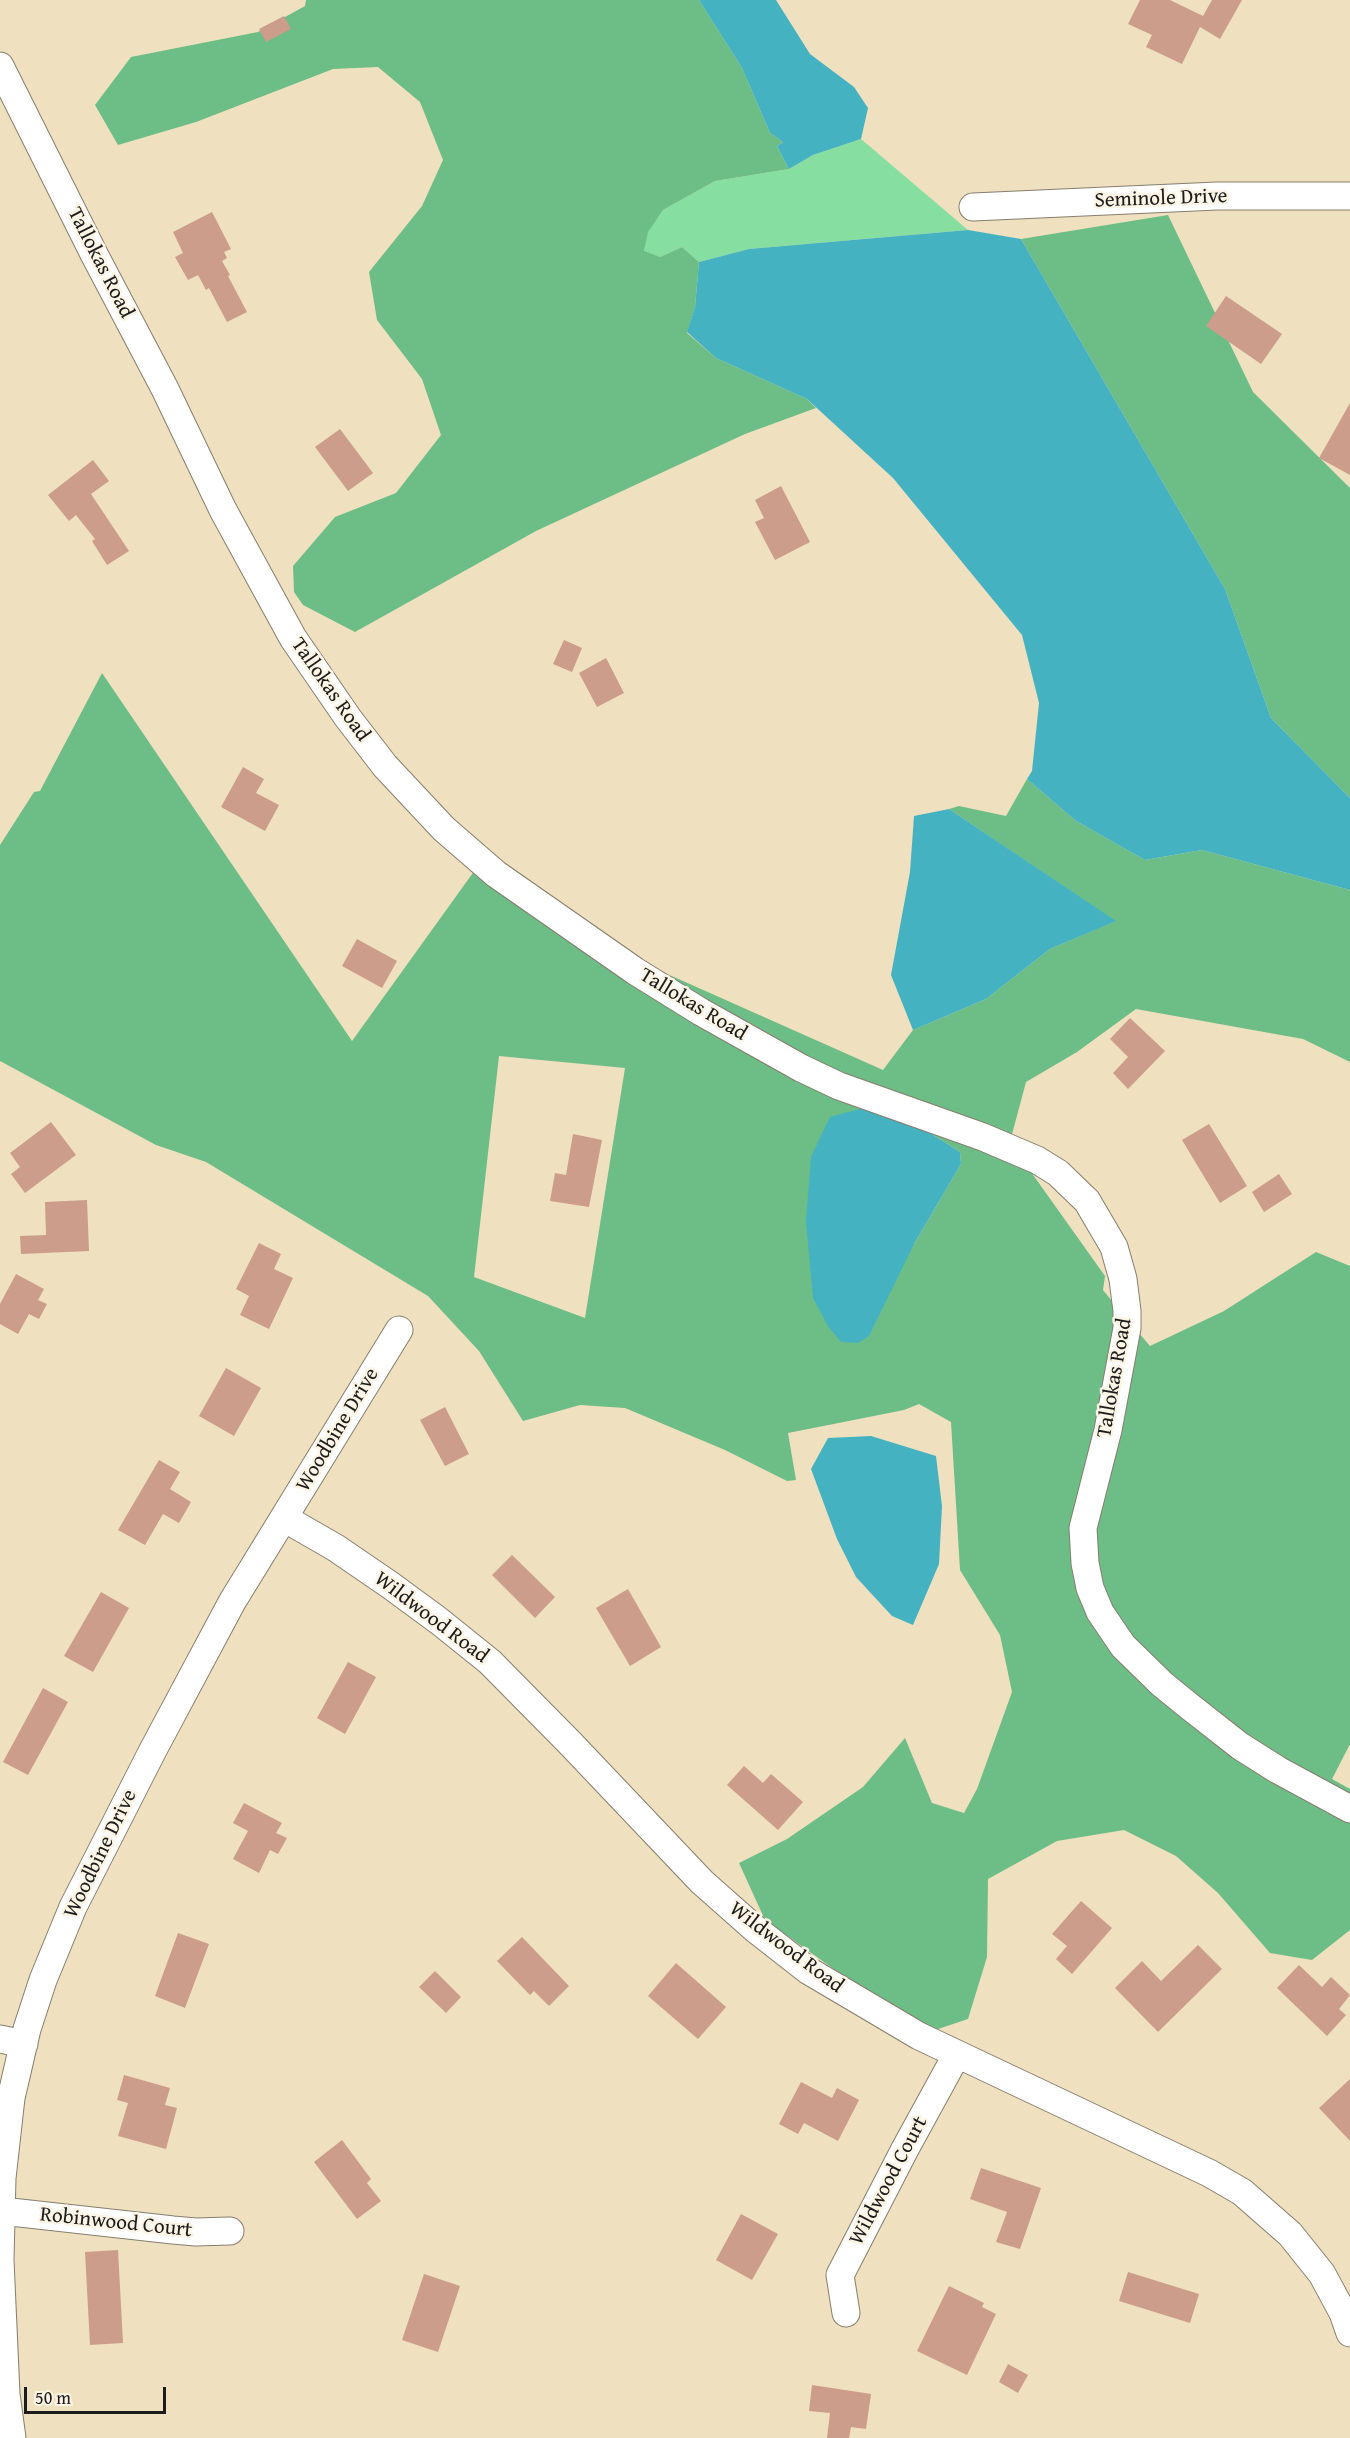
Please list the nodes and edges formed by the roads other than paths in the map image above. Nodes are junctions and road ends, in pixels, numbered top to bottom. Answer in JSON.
{"nodes":[{"id":1,"x":0,"y":66,"type":"edge"},
{"id":2,"x":1350,"y":196,"type":"edge"},
{"id":3,"x":973,"y":207,"type":"dead end"},
{"id":4,"x":399,"y":1330,"type":"dead end"},
{"id":5,"x":284,"y":1518,"type":"junction"},
{"id":6,"x":1350,"y":1809,"type":"edge"},
{"id":7,"x":12,"y":2041,"type":"edge"},
{"id":8,"x":957,"y":2054,"type":"junction"},
{"id":9,"x":2,"y":2211,"type":"junction"},
{"id":10,"x":230,"y":2230,"type":"dead end"},
{"id":11,"x":846,"y":2313,"type":"dead end"},
{"id":12,"x":1350,"y":2333,"type":"edge"},
{"id":13,"x":12,"y":2438,"type":"edge"}],
"edges":[{"from":1,"to":6,"type":"street","name":"Tallokas Road"},
{"from":2,"to":3,"type":"street","name":"Seminole Drive"},
{"from":4,"to":5,"type":"street","name":"Woodbine Drive"},
{"from":5,"to":7,"type":"street","name":"Woodbine Drive"},
{"from":5,"to":8,"type":"street","name":"Wildwood Road"},
{"from":7,"to":9,"type":"street","name":"Woodbine Drive"},
{"from":8,"to":11,"type":"street","name":"Wildwood Court"},
{"from":8,"to":12,"type":"street","name":"Wildwood Road"},
{"from":9,"to":10,"type":"street","name":"Robinwood Court"},
{"from":9,"to":13,"type":"street","name":"Woodbine Drive"}]}
